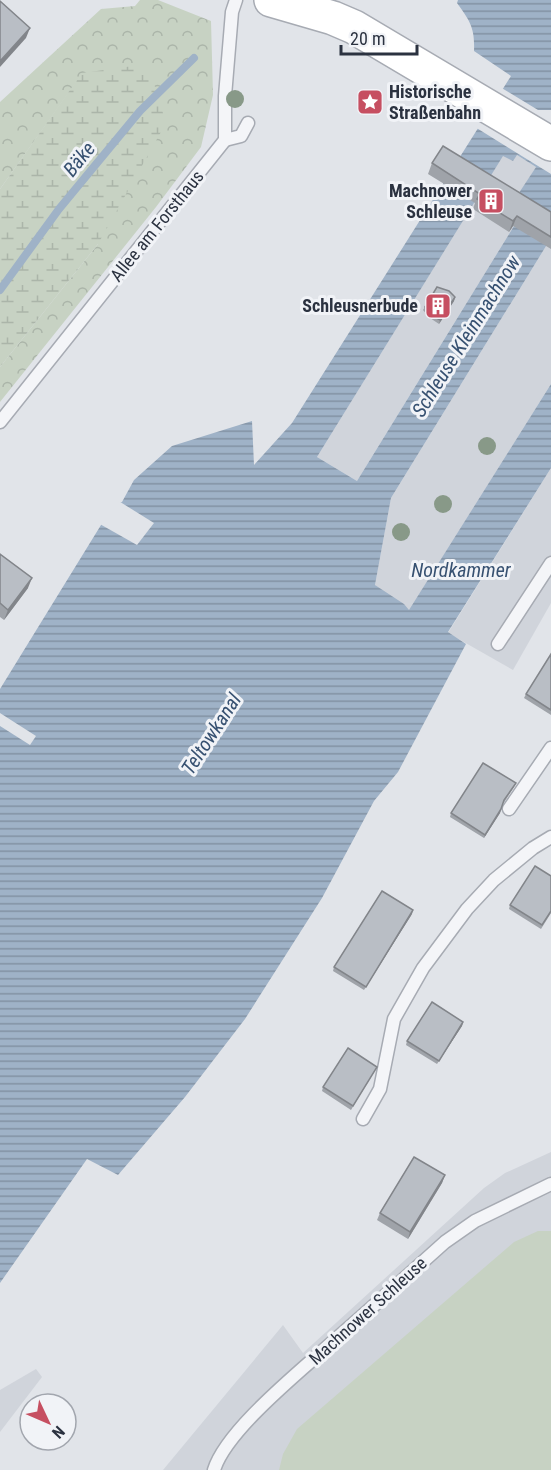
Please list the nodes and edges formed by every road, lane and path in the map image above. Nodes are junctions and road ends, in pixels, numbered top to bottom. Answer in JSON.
{"nodes":[{"id":1,"x":236,"y":0,"type":"edge"},
{"id":2,"x":271,"y":0,"type":"edge"},
{"id":3,"x":248,"y":123,"type":"dead end"},
{"id":4,"x":225,"y":140,"type":"junction"},
{"id":5,"x":551,"y":144,"type":"edge"},
{"id":6,"x":0,"y":422,"type":"edge"},
{"id":7,"x":551,"y":563,"type":"edge"},
{"id":8,"x":498,"y":644,"type":"dead end"},
{"id":9,"x":549,"y":756,"type":"edge"},
{"id":10,"x":509,"y":809,"type":"dead end"},
{"id":11,"x":551,"y":837,"type":"edge"},
{"id":12,"x":363,"y":1119,"type":"dead end"},
{"id":13,"x":551,"y":1184,"type":"edge"},
{"id":14,"x":214,"y":1470,"type":"edge"}],
"edges":[{"from":1,"to":4,"type":"lane"},
{"from":2,"to":5,"type":"street"},
{"from":3,"to":4,"type":"lane","name":"Allee am Forsthaus"},
{"from":4,"to":6,"type":"lane","name":"Allee am Forsthaus"},
{"from":7,"to":8,"type":"lane"},
{"from":9,"to":10,"type":"lane"},
{"from":11,"to":12,"type":"lane"},
{"from":13,"to":14,"type":"lane","name":"Machnower Schleuse"}]}
